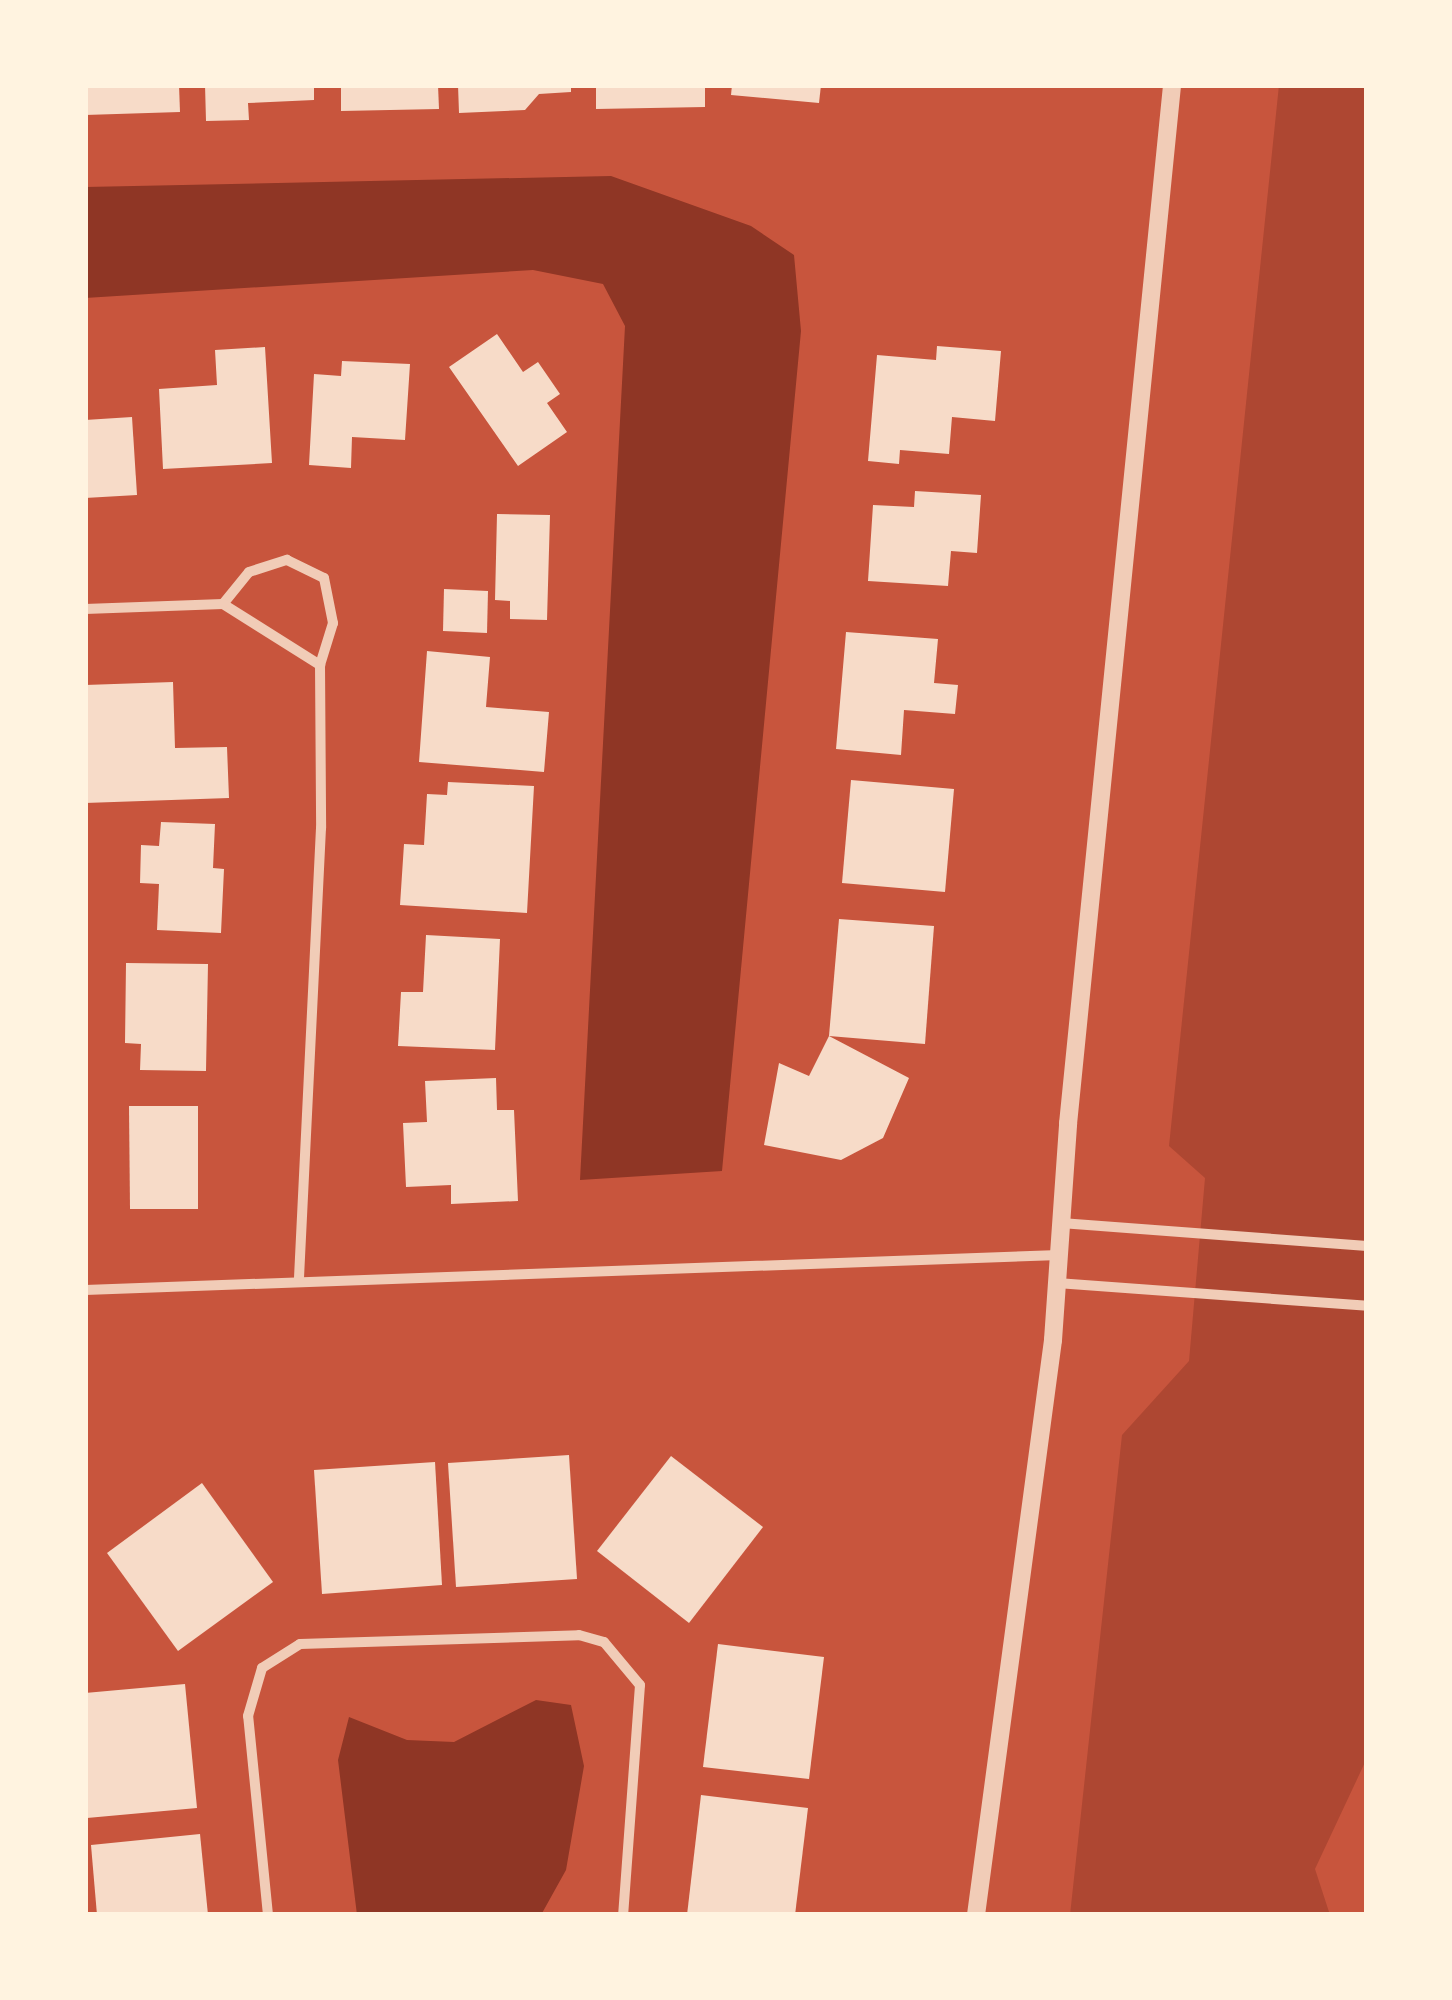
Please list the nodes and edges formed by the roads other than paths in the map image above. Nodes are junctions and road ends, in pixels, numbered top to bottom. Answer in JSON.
{"nodes":[{"id":1,"x":1172,"y":85,"type":"edge"},
{"id":2,"x":223,"y":604,"type":"junction"},
{"id":3,"x":85,"y":609,"type":"edge"},
{"id":4,"x":320,"y":665,"type":"junction"},
{"id":5,"x":1061,"y":1222,"type":"junction"},
{"id":6,"x":1367,"y":1246,"type":"edge"},
{"id":7,"x":1060,"y":1255,"type":"junction"},
{"id":8,"x":299,"y":1281,"type":"junction"},
{"id":9,"x":1057,"y":1283,"type":"junction"},
{"id":10,"x":85,"y":1290,"type":"edge"},
{"id":11,"x":1367,"y":1306,"type":"edge"},
{"id":12,"x":268,"y":1915,"type":"edge"},
{"id":13,"x":623,"y":1915,"type":"edge"},
{"id":14,"x":976,"y":1915,"type":"edge"}],
"edges":[{"from":1,"to":5,"type":"street"},
{"from":2,"to":3,"type":"street"},
{"from":2,"to":4,"type":"street"},
{"from":2,"to":4,"type":"street"},
{"from":4,"to":8,"type":"street"},
{"from":5,"to":6,"type":"street"},
{"from":5,"to":7,"type":"street"},
{"from":7,"to":8,"type":"street"},
{"from":7,"to":9,"type":"street"},
{"from":8,"to":10,"type":"street"},
{"from":9,"to":11,"type":"street"},
{"from":9,"to":14,"type":"street"},
{"from":12,"to":13,"type":"street"}]}
